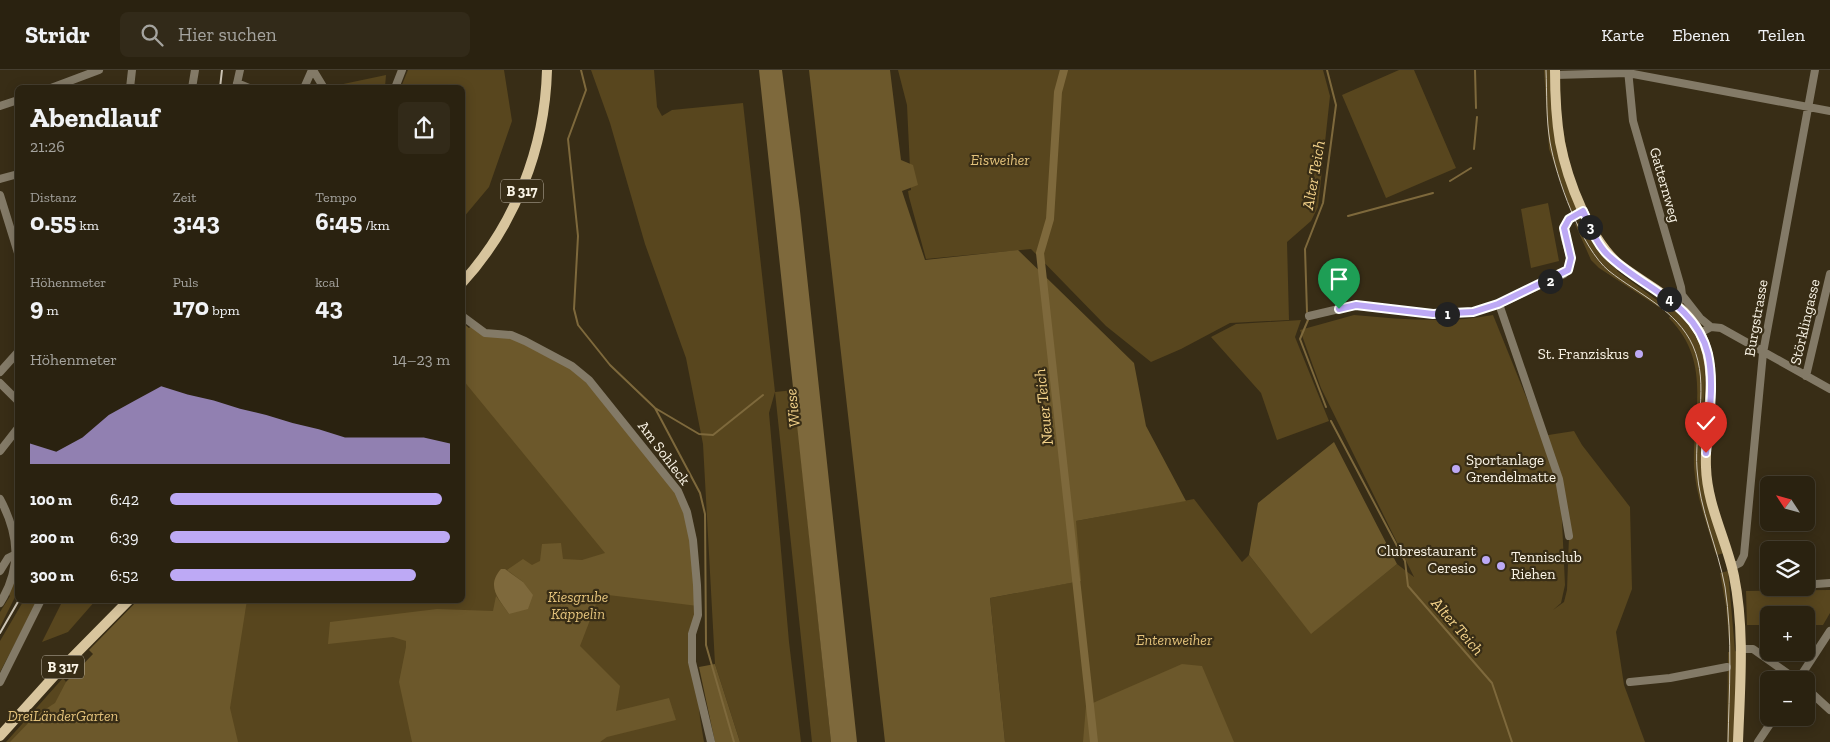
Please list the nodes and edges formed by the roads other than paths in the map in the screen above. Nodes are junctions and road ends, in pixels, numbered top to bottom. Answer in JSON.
{"nodes":[{"id":1,"x":99,"y":70,"type":"edge"},
{"id":2,"x":132,"y":70,"type":"edge"},
{"id":3,"x":195,"y":70,"type":"edge"},
{"id":4,"x":240,"y":70,"type":"edge"},
{"id":5,"x":312,"y":70,"type":"edge"},
{"id":6,"x":402,"y":70,"type":"edge"},
{"id":7,"x":547,"y":70,"type":"edge"},
{"id":8,"x":1815,"y":70,"type":"edge"},
{"id":9,"x":1555,"y":72,"type":"edge"},
{"id":10,"x":1628,"y":72,"type":"edge"},
{"id":11,"x":59,"y":85,"type":"edge"},
{"id":12,"x":130,"y":85,"type":"edge"},
{"id":13,"x":192,"y":85,"type":"edge"},
{"id":14,"x":237,"y":85,"type":"edge"},
{"id":15,"x":305,"y":85,"type":"edge"},
{"id":16,"x":322,"y":85,"type":"edge"},
{"id":17,"x":396,"y":85,"type":"edge"},
{"id":18,"x":15,"y":101,"type":"edge"},
{"id":19,"x":0,"y":106,"type":"edge"},
{"id":20,"x":1808,"y":107,"type":"junction"},
{"id":21,"x":1830,"y":111,"type":"edge"},
{"id":22,"x":15,"y":175,"type":"edge"},
{"id":23,"x":0,"y":179,"type":"edge"},
{"id":24,"x":0,"y":195,"type":"edge"},
{"id":25,"x":1583,"y":211,"type":"junction"},
{"id":26,"x":15,"y":243,"type":"edge"},
{"id":27,"x":1830,"y":274,"type":"edge"},
{"id":28,"x":465,"y":279,"type":"edge"},
{"id":29,"x":1682,"y":294,"type":"junction"},
{"id":30,"x":1498,"y":304,"type":"junction"},
{"id":31,"x":1678,"y":305,"type":"junction"},
{"id":32,"x":1309,"y":316,"type":"dead end"},
{"id":33,"x":465,"y":319,"type":"edge"},
{"id":34,"x":1712,"y":326,"type":"junction"},
{"id":35,"x":1700,"y":333,"type":"junction"},
{"id":36,"x":1764,"y":353,"type":"junction"},
{"id":37,"x":15,"y":355,"type":"edge"},
{"id":38,"x":0,"y":372,"type":"edge"},
{"id":39,"x":1806,"y":376,"type":"junction"},
{"id":40,"x":0,"y":383,"type":"edge"},
{"id":41,"x":1830,"y":389,"type":"edge"},
{"id":42,"x":15,"y":398,"type":"edge"},
{"id":43,"x":15,"y":432,"type":"edge"},
{"id":44,"x":0,"y":451,"type":"edge"},
{"id":45,"x":0,"y":498,"type":"edge"},
{"id":46,"x":1569,"y":536,"type":"dead end"},
{"id":47,"x":15,"y":546,"type":"edge"},
{"id":48,"x":15,"y":554,"type":"edge"},
{"id":49,"x":15,"y":562,"type":"edge"},
{"id":50,"x":1732,"y":567,"type":"junction"},
{"id":51,"x":0,"y":570,"type":"edge"},
{"id":52,"x":1830,"y":583,"type":"edge"},
{"id":53,"x":1816,"y":584,"type":"dead end"},
{"id":54,"x":0,"y":603,"type":"edge"},
{"id":55,"x":40,"y":603,"type":"edge"},
{"id":56,"x":126,"y":603,"type":"edge"},
{"id":57,"x":1830,"y":631,"type":"edge"},
{"id":58,"x":1741,"y":649,"type":"junction"},
{"id":59,"x":1727,"y":666,"type":"dead end"},
{"id":60,"x":1785,"y":671,"type":"edge"},
{"id":61,"x":1803,"y":671,"type":"edge"},
{"id":62,"x":0,"y":682,"type":"edge"},
{"id":63,"x":1630,"y":682,"type":"dead end"},
{"id":64,"x":1815,"y":696,"type":"edge"},
{"id":65,"x":1830,"y":710,"type":"edge"},
{"id":66,"x":1769,"y":726,"type":"edge"},
{"id":67,"x":0,"y":736,"type":"edge"},
{"id":68,"x":711,"y":742,"type":"edge"},
{"id":69,"x":1738,"y":742,"type":"edge"},
{"id":70,"x":1758,"y":742,"type":"edge"}],
"edges":[{"from":1,"to":11,"type":"street"},
{"from":2,"to":12,"type":"street"},
{"from":3,"to":13,"type":"street"},
{"from":4,"to":14,"type":"street"},
{"from":5,"to":15,"type":"street"},
{"from":5,"to":16,"type":"street"},
{"from":6,"to":17,"type":"street"},
{"from":7,"to":28,"type":"main road","number":"B 317"},
{"from":8,"to":20,"type":"street","name":"Burgstrasse"},
{"from":9,"to":10,"type":"street"},
{"from":9,"to":25,"type":"main road"},
{"from":10,"to":20,"type":"street"},
{"from":10,"to":29,"type":"street","name":"Gatternweg"},
{"from":18,"to":19,"type":"street"},
{"from":20,"to":21,"type":"street"},
{"from":20,"to":36,"type":"street","name":"Burgstrasse"},
{"from":22,"to":23,"type":"street"},
{"from":24,"to":26,"type":"street"},
{"from":25,"to":30,"type":"street"},
{"from":25,"to":31,"type":"main road"},
{"from":27,"to":39,"type":"street","name":"Störklingasse"},
{"from":29,"to":31,"type":"street"},
{"from":29,"to":34,"type":"street"},
{"from":30,"to":32,"type":"street"},
{"from":30,"to":46,"type":"street"},
{"from":31,"to":35,"type":"main road"},
{"from":33,"to":68,"type":"street","name":"Am Sohleck"},
{"from":34,"to":35,"type":"street"},
{"from":34,"to":36,"type":"street"},
{"from":35,"to":50,"type":"main road"},
{"from":36,"to":39,"type":"street"},
{"from":36,"to":50,"type":"street","name":"Burgstrasse"},
{"from":37,"to":38,"type":"street"},
{"from":39,"to":41,"type":"street"},
{"from":40,"to":42,"type":"street"},
{"from":43,"to":44,"type":"street"},
{"from":45,"to":47,"type":"street"},
{"from":48,"to":51,"type":"street"},
{"from":49,"to":54,"type":"street"},
{"from":50,"to":58,"type":"main road"},
{"from":52,"to":53,"type":"street"},
{"from":55,"to":62,"type":"street"},
{"from":56,"to":67,"type":"main road","number":"B 317"},
{"from":57,"to":61,"type":"street"},
{"from":58,"to":60,"type":"street"},
{"from":58,"to":69,"type":"main road"},
{"from":59,"to":63,"type":"street"},
{"from":64,"to":65,"type":"street"},
{"from":66,"to":70,"type":"street"}]}
